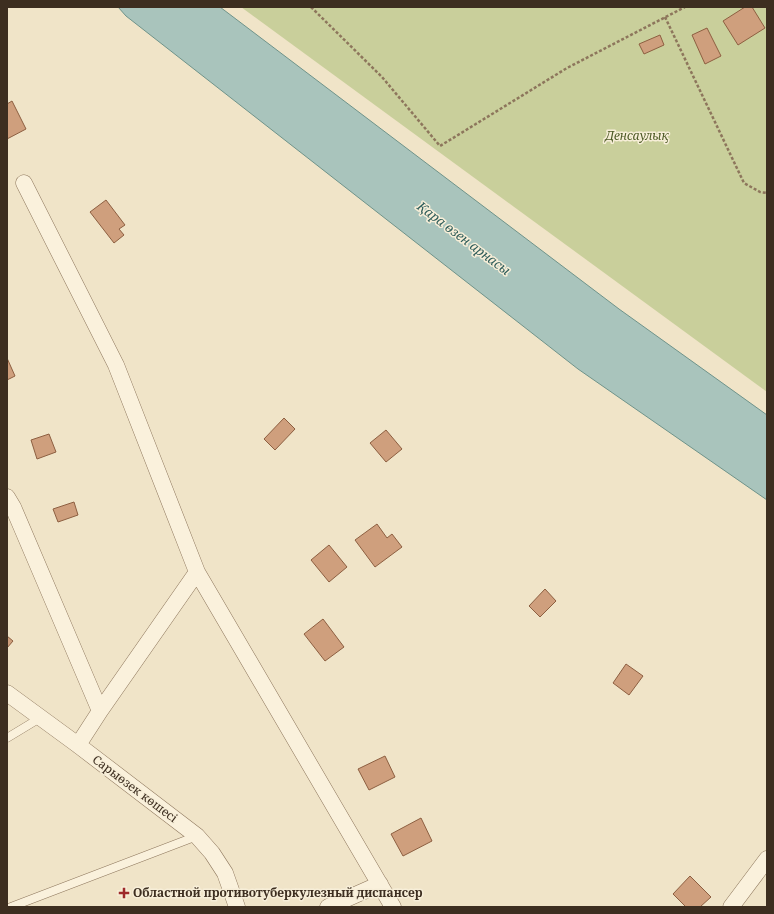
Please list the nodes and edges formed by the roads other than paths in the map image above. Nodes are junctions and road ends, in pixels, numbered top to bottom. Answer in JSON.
{"nodes":[{"id":1,"x":24,"y":184,"type":"dead end"},
{"id":2,"x":7,"y":497,"type":"edge"},
{"id":3,"x":197,"y":572,"type":"junction"},
{"id":4,"x":7,"y":693,"type":"edge"},
{"id":5,"x":100,"y":711,"type":"junction"},
{"id":6,"x":40,"y":718,"type":"junction"},
{"id":7,"x":7,"y":738,"type":"edge"},
{"id":8,"x":78,"y":745,"type":"junction"},
{"id":9,"x":197,"y":836,"type":"junction"},
{"id":10,"x":767,"y":859,"type":"edge"},
{"id":11,"x":380,"y":884,"type":"junction"},
{"id":12,"x":11,"y":907,"type":"edge"},
{"id":13,"x":237,"y":907,"type":"edge"},
{"id":14,"x":328,"y":907,"type":"edge"},
{"id":15,"x":393,"y":907,"type":"edge"},
{"id":16,"x":731,"y":907,"type":"edge"}],
"edges":[{"from":1,"to":3,"type":"street"},
{"from":2,"to":5,"type":"street"},
{"from":3,"to":5,"type":"street"},
{"from":3,"to":11,"type":"street"},
{"from":4,"to":6,"type":"street","name":"Сарыөзек көшесі"},
{"from":5,"to":8,"type":"street"},
{"from":6,"to":7,"type":"lane"},
{"from":6,"to":8,"type":"street","name":"Сарыөзек көшесі"},
{"from":8,"to":9,"type":"street","name":"Сарыөзек көшесі"},
{"from":9,"to":12,"type":"lane"},
{"from":9,"to":13,"type":"street","name":"Сарыөзек көшесі"},
{"from":10,"to":16,"type":"street"},
{"from":11,"to":14,"type":"street"},
{"from":11,"to":15,"type":"street"}]}
